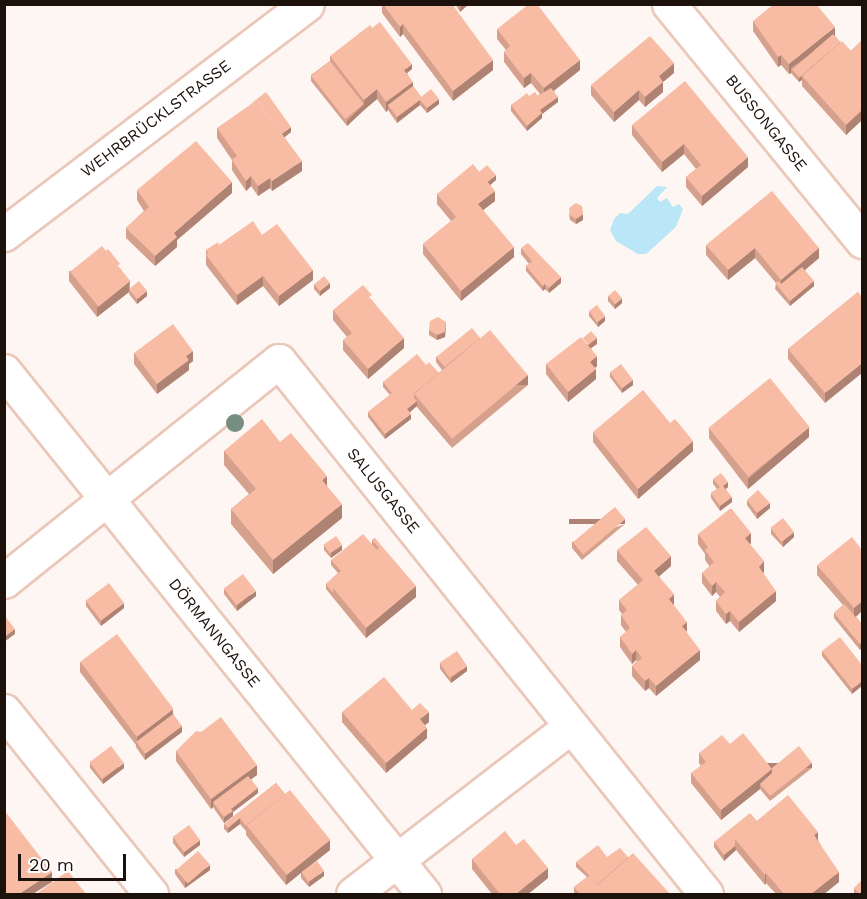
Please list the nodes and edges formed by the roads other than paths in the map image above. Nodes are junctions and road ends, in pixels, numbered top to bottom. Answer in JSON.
{"nodes":[{"id":1,"x":307,"y":4,"type":"edge"},
{"id":2,"x":669,"y":4,"type":"edge"},
{"id":3,"x":4,"y":234,"type":"edge"},
{"id":4,"x":862,"y":241,"type":"edge"},
{"id":5,"x":4,"y":371,"type":"edge"},
{"id":6,"x":107,"y":499,"type":"junction"},
{"id":7,"x":4,"y":581,"type":"edge"},
{"id":8,"x":4,"y":711,"type":"edge"},
{"id":9,"x":571,"y":726,"type":"junction"},
{"id":10,"x":397,"y":861,"type":"junction"},
{"id":11,"x":152,"y":894,"type":"edge"},
{"id":12,"x":353,"y":894,"type":"edge"},
{"id":13,"x":424,"y":894,"type":"edge"},
{"id":14,"x":706,"y":894,"type":"edge"}],
"edges":[{"from":1,"to":3,"type":"street","name":"WEHRBRÜCKLSTRASSE"},
{"from":2,"to":4,"type":"street","name":"BUSSONGASSE"},
{"from":5,"to":6,"type":"street","name":"DÖRMANNGASSE"},
{"from":6,"to":7,"type":"street","name":"SALUSGASSE"},
{"from":6,"to":9,"type":"street","name":"SALUSGASSE"},
{"from":6,"to":10,"type":"street","name":"DÖRMANNGASSE"},
{"from":8,"to":11,"type":"street"},
{"from":9,"to":10,"type":"street"},
{"from":9,"to":14,"type":"street","name":"SALUSGASSE"},
{"from":10,"to":12,"type":"street"},
{"from":10,"to":13,"type":"street","name":"DÖRMANNGASSE"}]}
